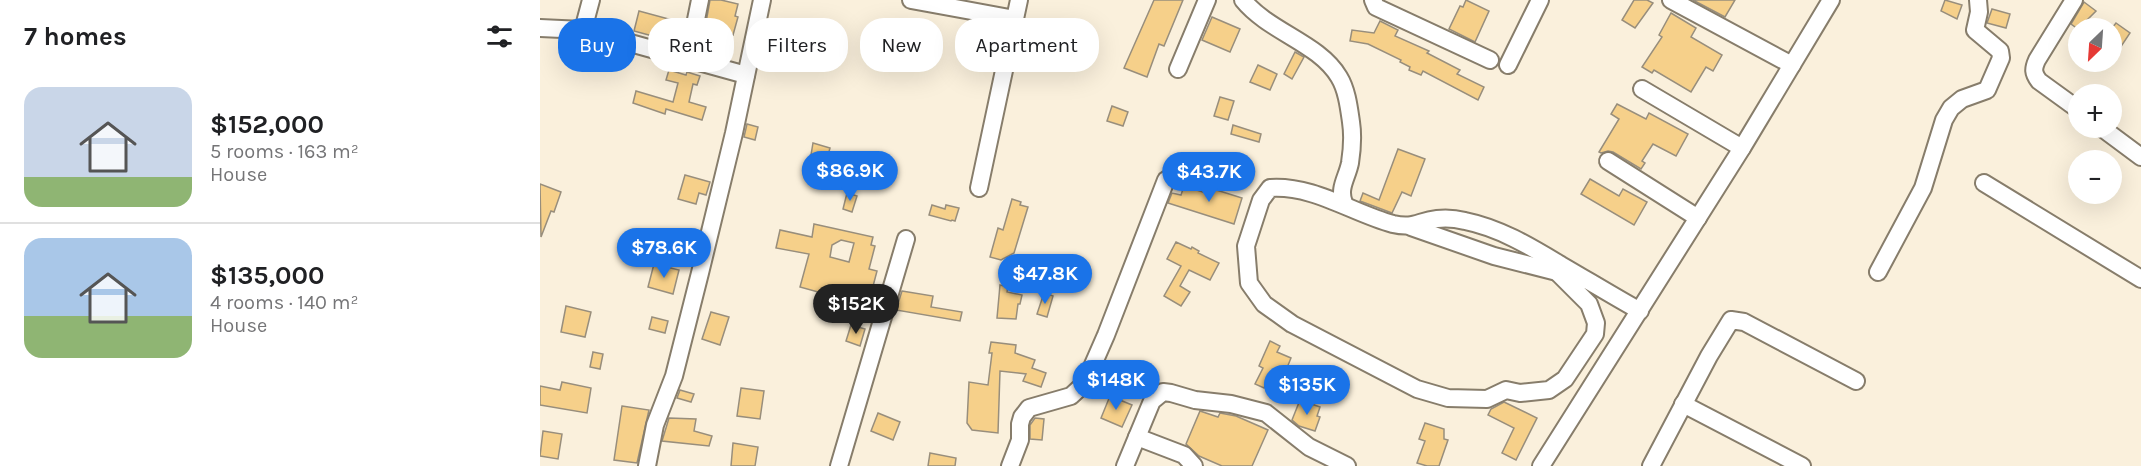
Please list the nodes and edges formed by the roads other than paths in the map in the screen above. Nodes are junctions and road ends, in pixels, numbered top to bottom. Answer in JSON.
{"nodes":[{"id":1,"x":591,"y":0,"type":"edge"},
{"id":2,"x":700,"y":0,"type":"edge"},
{"id":3,"x":762,"y":0,"type":"edge"},
{"id":4,"x":911,"y":0,"type":"edge"},
{"id":5,"x":1019,"y":0,"type":"edge"},
{"id":6,"x":1207,"y":0,"type":"edge"},
{"id":7,"x":1243,"y":0,"type":"edge"},
{"id":8,"x":1373,"y":0,"type":"edge"},
{"id":9,"x":1540,"y":0,"type":"edge"},
{"id":10,"x":1671,"y":0,"type":"edge"},
{"id":11,"x":1831,"y":0,"type":"edge"},
{"id":12,"x":1978,"y":0,"type":"edge"},
{"id":13,"x":2074,"y":0,"type":"edge"},
{"id":14,"x":586,"y":18,"type":"edge"},
{"id":15,"x":696,"y":18,"type":"edge"},
{"id":16,"x":1010,"y":18,"type":"edge"},
{"id":17,"x":1015,"y":18,"type":"edge"},
{"id":18,"x":540,"y":28,"type":"edge"},
{"id":19,"x":558,"y":29,"type":"edge"},
{"id":20,"x":1490,"y":60,"type":"dead end"},
{"id":21,"x":1508,"y":65,"type":"dead end"},
{"id":22,"x":1792,"y":65,"type":"junction"},
{"id":23,"x":1178,"y":69,"type":"dead end"},
{"id":24,"x":734,"y":72,"type":"edge"},
{"id":25,"x":1004,"y":72,"type":"edge"},
{"id":26,"x":746,"y":75,"type":"junction"},
{"id":27,"x":1642,"y":89,"type":"dead end"},
{"id":28,"x":2068,"y":102,"type":"edge"},
{"id":29,"x":2115,"y":138,"type":"edge"},
{"id":30,"x":1742,"y":148,"type":"junction"},
{"id":31,"x":2141,"y":157,"type":"edge"},
{"id":32,"x":1608,"y":162,"type":"dead end"},
{"id":33,"x":1166,"y":180,"type":"dead end"},
{"id":34,"x":1984,"y":183,"type":"dead end"},
{"id":35,"x":979,"y":188,"type":"dead end"},
{"id":36,"x":1344,"y":203,"type":"junction"},
{"id":37,"x":1698,"y":218,"type":"junction"},
{"id":38,"x":1411,"y":227,"type":"junction"},
{"id":39,"x":906,"y":239,"type":"dead end"},
{"id":40,"x":1554,"y":266,"type":"junction"},
{"id":41,"x":1878,"y":272,"type":"dead end"},
{"id":42,"x":2141,"y":279,"type":"edge"},
{"id":43,"x":1640,"y":311,"type":"junction"},
{"id":44,"x":1856,"y":381,"type":"dead end"},
{"id":45,"x":1683,"y":404,"type":"junction"},
{"id":46,"x":1137,"y":437,"type":"junction"},
{"id":47,"x":647,"y":466,"type":"edge"},
{"id":48,"x":839,"y":466,"type":"edge"},
{"id":49,"x":1010,"y":466,"type":"edge"},
{"id":50,"x":1125,"y":466,"type":"edge"},
{"id":51,"x":1194,"y":466,"type":"edge"},
{"id":52,"x":1347,"y":466,"type":"edge"},
{"id":53,"x":1541,"y":466,"type":"edge"},
{"id":54,"x":1651,"y":466,"type":"edge"},
{"id":55,"x":1802,"y":466,"type":"edge"}],
"edges":[{"from":1,"to":14,"type":"street"},
{"from":2,"to":15,"type":"street"},
{"from":3,"to":26,"type":"street"},
{"from":4,"to":16,"type":"street"},
{"from":5,"to":17,"type":"street"},
{"from":6,"to":23,"type":"street"},
{"from":7,"to":36,"type":"street"},
{"from":8,"to":20,"type":"street"},
{"from":9,"to":21,"type":"street"},
{"from":10,"to":22,"type":"street"},
{"from":11,"to":22,"type":"street"},
{"from":12,"to":41,"type":"street"},
{"from":13,"to":28,"type":"street"},
{"from":18,"to":19,"type":"street"},
{"from":22,"to":30,"type":"street"},
{"from":24,"to":26,"type":"street"},
{"from":25,"to":35,"type":"street"},
{"from":26,"to":47,"type":"street"},
{"from":27,"to":30,"type":"street"},
{"from":29,"to":31,"type":"street"},
{"from":30,"to":37,"type":"street"},
{"from":32,"to":37,"type":"street"},
{"from":33,"to":49,"type":"street"},
{"from":34,"to":42,"type":"street"},
{"from":36,"to":38,"type":"street"},
{"from":36,"to":40,"type":"street"},
{"from":37,"to":43,"type":"street"},
{"from":38,"to":40,"type":"street"},
{"from":38,"to":40,"type":"street"},
{"from":39,"to":48,"type":"street"},
{"from":40,"to":43,"type":"street"},
{"from":43,"to":53,"type":"street"},
{"from":44,"to":45,"type":"street"},
{"from":45,"to":54,"type":"street"},
{"from":45,"to":55,"type":"street"},
{"from":46,"to":50,"type":"street"},
{"from":46,"to":51,"type":"street"},
{"from":46,"to":52,"type":"street"}]}
